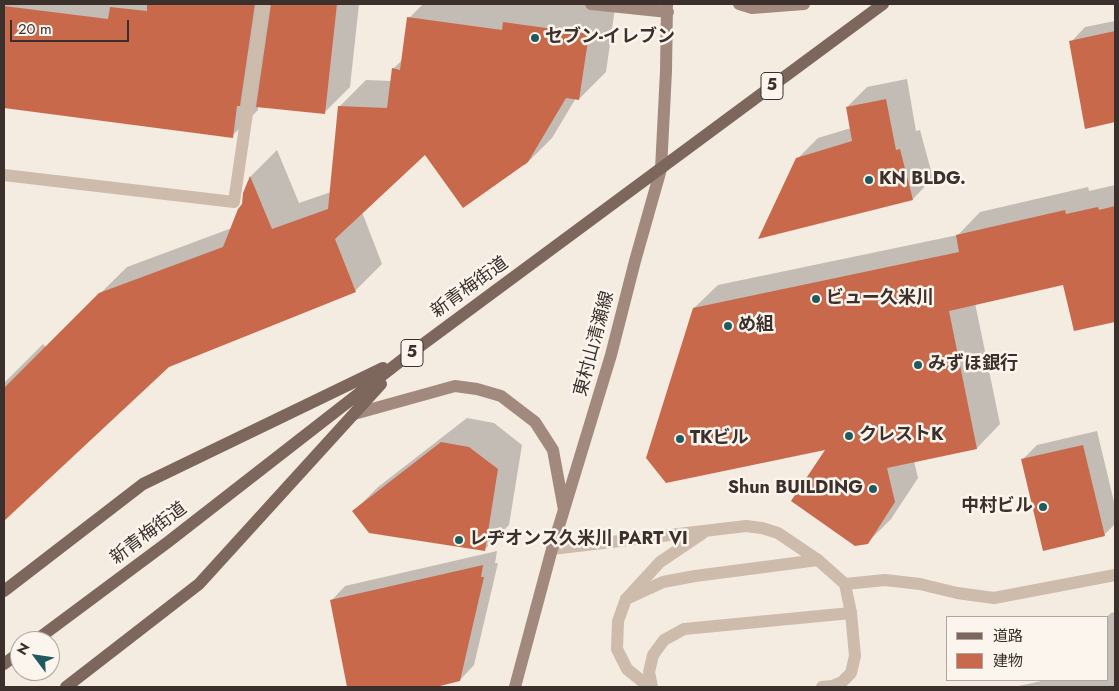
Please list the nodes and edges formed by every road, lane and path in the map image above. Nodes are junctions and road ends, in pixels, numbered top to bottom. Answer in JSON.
{"nodes":[{"id":1,"x":263,"y":4,"type":"edge"},
{"id":2,"x":591,"y":4,"type":"edge"},
{"id":3,"x":739,"y":4,"type":"edge"},
{"id":4,"x":804,"y":4,"type":"edge"},
{"id":5,"x":882,"y":4,"type":"edge"},
{"id":6,"x":667,"y":8,"type":"edge"},
{"id":7,"x":661,"y":169,"type":"junction"},
{"id":8,"x":4,"y":175,"type":"edge"},
{"id":9,"x":407,"y":356,"type":"junction"},
{"id":10,"x":354,"y":414,"type":"junction"},
{"id":11,"x":564,"y":512,"type":"junction"},
{"id":12,"x":706,"y":531,"type":"junction"},
{"id":13,"x":552,"y":549,"type":"junction"},
{"id":14,"x":818,"y":560,"type":"junction"},
{"id":15,"x":1115,"y":575,"type":"edge"},
{"id":16,"x":845,"y":584,"type":"junction"},
{"id":17,"x":4,"y":591,"type":"edge"},
{"id":18,"x":626,"y":599,"type":"junction"},
{"id":19,"x":851,"y":614,"type":"junction"},
{"id":20,"x":48,"y":631,"type":"edge"},
{"id":21,"x":66,"y":687,"type":"edge"},
{"id":22,"x":516,"y":687,"type":"edge"},
{"id":23,"x":651,"y":687,"type":"edge"},
{"id":24,"x":822,"y":687,"type":"edge"}],
"edges":[{"from":1,"to":8,"type":"street"},
{"from":2,"to":6,"type":"main road"},
{"from":3,"to":4,"type":"main road"},
{"from":5,"to":7,"type":"main road","name":"新青梅街道","number":"5"},
{"from":6,"to":7,"type":"main road","name":"東村山清瀬線"},
{"from":7,"to":9,"type":"main road","name":"新青梅街道","number":"5"},
{"from":7,"to":11,"type":"main road","name":"東村山清瀬線"},
{"from":9,"to":10,"type":"main road"},
{"from":9,"to":17,"type":"main road"},
{"from":9,"to":20,"type":"main road","name":"新青梅街道","number":"5"},
{"from":10,"to":11,"type":"main road"},
{"from":10,"to":21,"type":"main road"},
{"from":11,"to":13,"type":"main road","name":"東村山清瀬線"},
{"from":12,"to":13,"type":"street"},
{"from":12,"to":14,"type":"street"},
{"from":12,"to":18,"type":"street"},
{"from":13,"to":22,"type":"main road","name":"東村山清瀬線"},
{"from":14,"to":16,"type":"street"},
{"from":14,"to":18,"type":"street"},
{"from":15,"to":16,"type":"street"},
{"from":16,"to":19,"type":"street"},
{"from":18,"to":23,"type":"street"},
{"from":19,"to":23,"type":"street"},
{"from":19,"to":24,"type":"street"}]}
